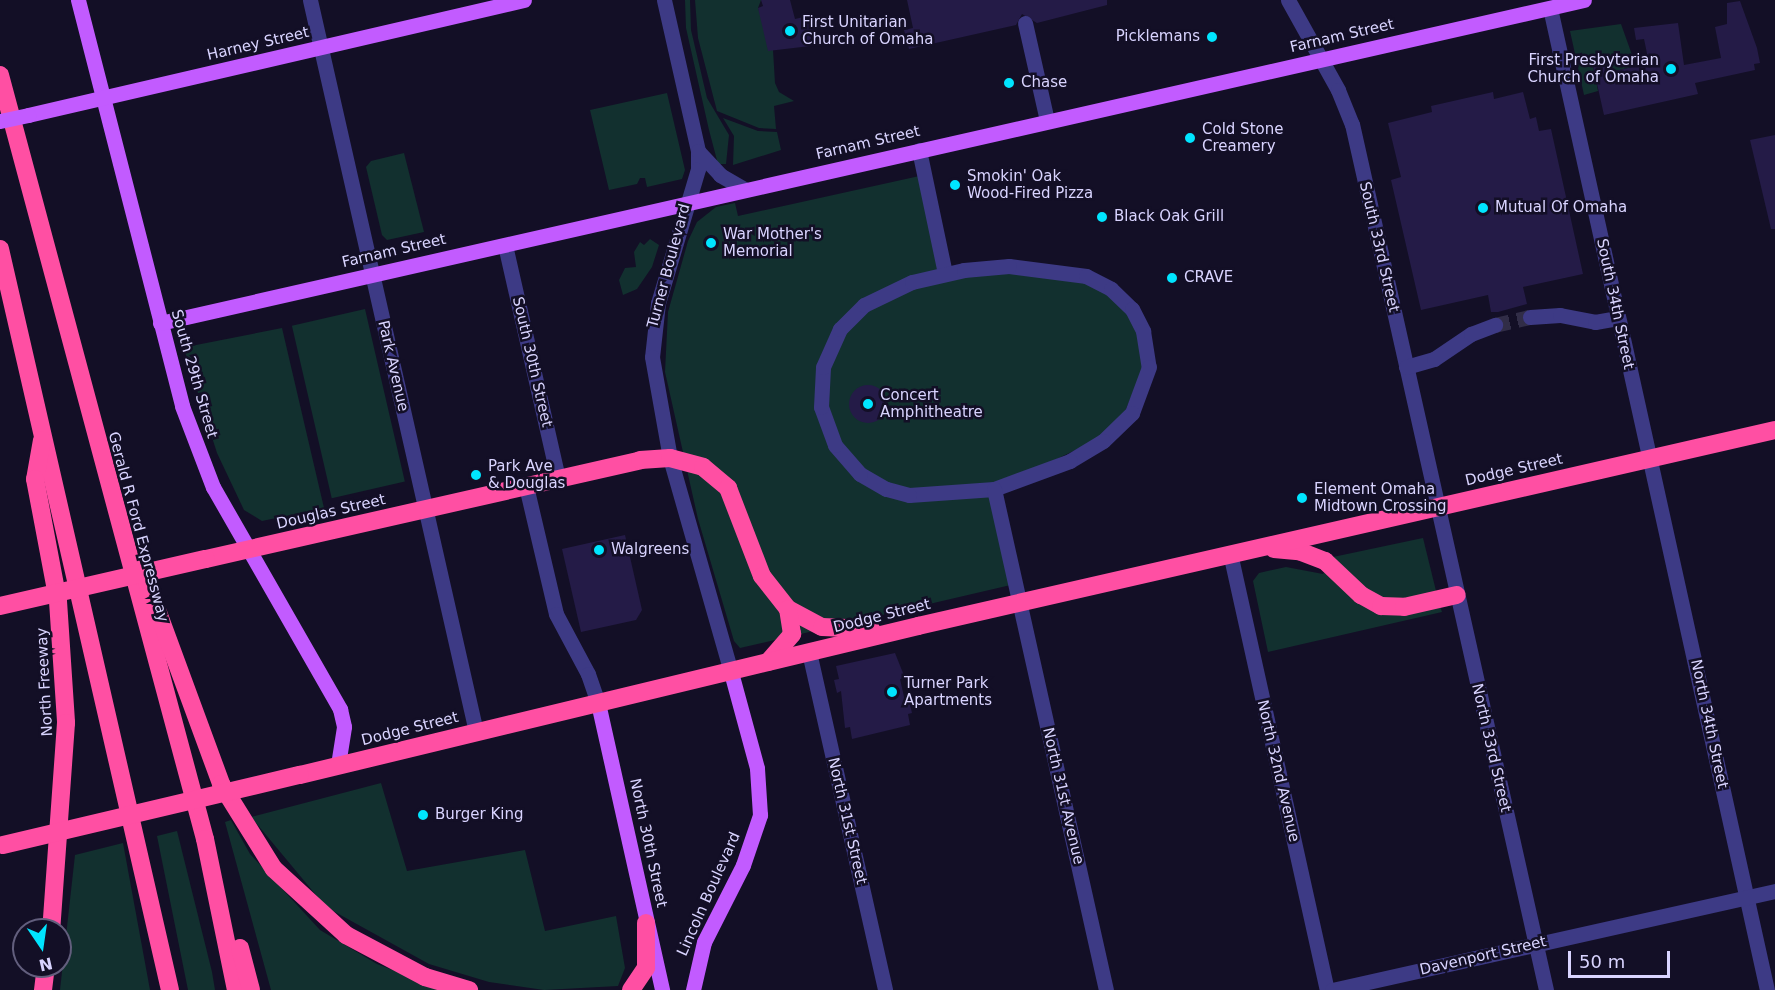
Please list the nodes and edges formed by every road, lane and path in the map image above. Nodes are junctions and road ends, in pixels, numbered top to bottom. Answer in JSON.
{"nodes":[{"id":1,"x":78,"y":0,"type":"edge"},
{"id":2,"x":310,"y":0,"type":"edge"},
{"id":3,"x":524,"y":0,"type":"edge"},
{"id":4,"x":664,"y":0,"type":"edge"},
{"id":5,"x":1288,"y":0,"type":"edge"},
{"id":6,"x":1584,"y":0,"type":"edge"},
{"id":7,"x":1550,"y":8,"type":"junction"},
{"id":8,"x":1026,"y":28,"type":"dead end"},
{"id":9,"x":321,"y":48,"type":"junction"},
{"id":10,"x":1321,"y":60,"type":"junction"},
{"id":11,"x":0,"y":75,"type":"edge"},
{"id":12,"x":101,"y":99,"type":"junction"},
{"id":13,"x":0,"y":121,"type":"edge"},
{"id":14,"x":1047,"y":121,"type":"junction"},
{"id":15,"x":919,"y":150,"type":"junction"},
{"id":16,"x":698,"y":151,"type":"junction"},
{"id":17,"x":744,"y":189,"type":"junction"},
{"id":18,"x":685,"y":204,"type":"junction"},
{"id":19,"x":505,"y":244,"type":"junction"},
{"id":20,"x":0,"y":249,"type":"edge"},
{"id":21,"x":945,"y":273,"type":"junction"},
{"id":22,"x":372,"y":274,"type":"junction"},
{"id":23,"x":1530,"y":317,"type":"tunnel mouth"},
{"id":24,"x":1618,"y":318,"type":"junction"},
{"id":25,"x":160,"y":323,"type":"junction"},
{"id":26,"x":1495,"y":325,"type":"tunnel mouth"},
{"id":27,"x":1406,"y":367,"type":"junction"},
{"id":28,"x":1775,"y":430,"type":"edge"},
{"id":29,"x":43,"y":434,"type":"junction"},
{"id":30,"x":94,"y":434,"type":"junction"},
{"id":31,"x":670,"y":458,"type":"junction"},
{"id":32,"x":1649,"y":459,"type":"junction"},
{"id":33,"x":558,"y":479,"type":"junction"},
{"id":34,"x":526,"y":486,"type":"junction"},
{"id":35,"x":994,"y":489,"type":"junction"},
{"id":36,"x":1437,"y":506,"type":"junction"},
{"id":37,"x":425,"y":509,"type":"junction"},
{"id":38,"x":248,"y":549,"type":"junction"},
{"id":39,"x":1239,"y":551,"type":"junction"},
{"id":40,"x":1457,"y":595,"type":"junction"},
{"id":41,"x":1020,"y":602,"type":"junction"},
{"id":42,"x":0,"y":606,"type":"edge"},
{"id":43,"x":788,"y":609,"type":"junction"},
{"id":44,"x":918,"y":626,"type":"junction"},
{"id":45,"x":809,"y":652,"type":"junction"},
{"id":46,"x":767,"y":663,"type":"junction"},
{"id":47,"x":732,"y":672,"type":"junction"},
{"id":48,"x":598,"y":703,"type":"junction"},
{"id":49,"x":476,"y":732,"type":"junction"},
{"id":50,"x":338,"y":765,"type":"junction"},
{"id":51,"x":205,"y":839,"type":"junction"},
{"id":52,"x":1,"y":845,"type":"edge"},
{"id":53,"x":1775,"y":891,"type":"edge"},
{"id":54,"x":1747,"y":897,"type":"junction"},
{"id":55,"x":52,"y":918,"type":"edge"},
{"id":56,"x":646,"y":923,"type":"junction"},
{"id":57,"x":1535,"y":945,"type":"junction"},
{"id":58,"x":170,"y":990,"type":"edge"},
{"id":59,"x":236,"y":990,"type":"edge"},
{"id":60,"x":251,"y":990,"type":"edge"},
{"id":61,"x":469,"y":990,"type":"edge"},
{"id":62,"x":631,"y":990,"type":"edge"},
{"id":63,"x":662,"y":990,"type":"edge"},
{"id":64,"x":693,"y":990,"type":"edge"},
{"id":65,"x":885,"y":990,"type":"edge"},
{"id":66,"x":1106,"y":990,"type":"edge"},
{"id":67,"x":1327,"y":990,"type":"edge"},
{"id":68,"x":1332,"y":990,"type":"edge"},
{"id":69,"x":1545,"y":990,"type":"edge"},
{"id":70,"x":1767,"y":990,"type":"edge"}],
"edges":[{"from":1,"to":12,"type":"main road","name":"South 29th Street"},
{"from":2,"to":9,"type":"street","name":"Park Avenue"},
{"from":3,"to":9,"type":"main road","name":"Harney Street"},
{"from":4,"to":16,"type":"street","name":"Turner Boulevard"},
{"from":5,"to":10,"type":"street","name":"South 33rd Street"},
{"from":6,"to":7,"type":"main road","name":"Farnam Street"},
{"from":7,"to":10,"type":"main road","name":"Farnam Street"},
{"from":7,"to":24,"type":"street","name":"South 34th Street"},
{"from":8,"to":14,"type":"street"},
{"from":9,"to":12,"type":"main road","name":"Harney Street"},
{"from":9,"to":22,"type":"street","name":"Park Avenue"},
{"from":10,"to":14,"type":"main road","name":"Farnam Street"},
{"from":10,"to":27,"type":"street","name":"South 33rd Street"},
{"from":11,"to":30,"type":"highway","name":"Gerald R Ford Expressway"},
{"from":12,"to":13,"type":"main road","name":"Harney Street","bridge":true},
{"from":12,"to":25,"type":"main road","name":"South 29th Street"},
{"from":14,"to":15,"type":"main road","name":"Farnam Street"},
{"from":15,"to":17,"type":"main road","name":"Farnam Street"},
{"from":15,"to":21,"type":"street"},
{"from":16,"to":17,"type":"street"},
{"from":16,"to":18,"type":"street","name":"Turner Boulevard"},
{"from":17,"to":18,"type":"main road","name":"Farnam Street"},
{"from":18,"to":19,"type":"main road","name":"Farnam Street"},
{"from":18,"to":31,"type":"street","name":"Turner Boulevard"},
{"from":19,"to":22,"type":"main road","name":"Farnam Street"},
{"from":19,"to":33,"type":"street","name":"South 30th Street"},
{"from":20,"to":29,"type":"highway"},
{"from":21,"to":35,"type":"street"},
{"from":21,"to":35,"type":"street"},
{"from":22,"to":25,"type":"main road","name":"Farnam Street"},
{"from":22,"to":37,"type":"street","name":"Park Avenue"},
{"from":23,"to":24,"type":"street"},
{"from":24,"to":32,"type":"street","name":"South 34th Street"},
{"from":25,"to":38,"type":"main road","name":"South 29th Street"},
{"from":26,"to":27,"type":"street"},
{"from":27,"to":36,"type":"street","name":"South 33rd Street"},
{"from":28,"to":32,"type":"highway","name":"Dodge Street"},
{"from":29,"to":55,"type":"highway","name":"North Freeway"},
{"from":29,"to":58,"type":"highway"},
{"from":30,"to":51,"type":"highway","name":"Gerald R Ford Expressway"},
{"from":30,"to":61,"type":"highway"},
{"from":31,"to":33,"type":"highway","name":"Douglas Street"},
{"from":31,"to":43,"type":"highway"},
{"from":31,"to":47,"type":"street","name":"Turner Boulevard"},
{"from":32,"to":36,"type":"highway","name":"Dodge Street"},
{"from":32,"to":54,"type":"street","name":"North 34th Street"},
{"from":33,"to":34,"type":"highway","name":"Douglas Street"},
{"from":34,"to":37,"type":"highway","name":"Douglas Street"},
{"from":34,"to":48,"type":"street"},
{"from":35,"to":41,"type":"street","name":"North 31st Avenue"},
{"from":36,"to":39,"type":"highway","name":"Dodge Street"},
{"from":36,"to":40,"type":"street","name":"North 33rd Street"},
{"from":37,"to":38,"type":"highway","name":"Douglas Street"},
{"from":37,"to":49,"type":"street","name":"Park Avenue"},
{"from":38,"to":42,"type":"highway","name":"Douglas Street","bridge":true},
{"from":38,"to":50,"type":"main road","name":"South 29th Street"},
{"from":39,"to":40,"type":"highway"},
{"from":39,"to":41,"type":"highway","name":"Dodge Street"},
{"from":39,"to":67,"type":"street","name":"North 32nd Avenue"},
{"from":40,"to":57,"type":"street","name":"North 33rd Street"},
{"from":41,"to":44,"type":"highway","name":"Dodge Street"},
{"from":41,"to":66,"type":"street","name":"North 31st Avenue"},
{"from":43,"to":44,"type":"highway"},
{"from":43,"to":46,"type":"highway"},
{"from":44,"to":45,"type":"highway","name":"Dodge Street"},
{"from":45,"to":46,"type":"highway","name":"Dodge Street"},
{"from":45,"to":65,"type":"street","name":"North 31st Street"},
{"from":46,"to":47,"type":"highway","name":"Dodge Street"},
{"from":47,"to":48,"type":"highway","name":"Dodge Street"},
{"from":47,"to":64,"type":"main road","name":"Lincoln Boulevard"},
{"from":48,"to":49,"type":"highway","name":"Dodge Street"},
{"from":48,"to":56,"type":"main road","name":"North 30th Street"},
{"from":49,"to":50,"type":"highway","name":"Dodge Street"},
{"from":50,"to":52,"type":"highway","name":"Dodge Street","bridge":true},
{"from":51,"to":59,"type":"highway","name":"Gerald R Ford Expressway"},
{"from":51,"to":60,"type":"highway"},
{"from":53,"to":54,"type":"street","name":"Davenport Street"},
{"from":54,"to":57,"type":"street","name":"Davenport Street"},
{"from":54,"to":70,"type":"street","name":"North 34th Street"},
{"from":56,"to":62,"type":"highway"},
{"from":56,"to":63,"type":"main road","name":"North 30th Street"},
{"from":57,"to":68,"type":"street","name":"Davenport Street"},
{"from":57,"to":69,"type":"street","name":"North 33rd Street"}]}
